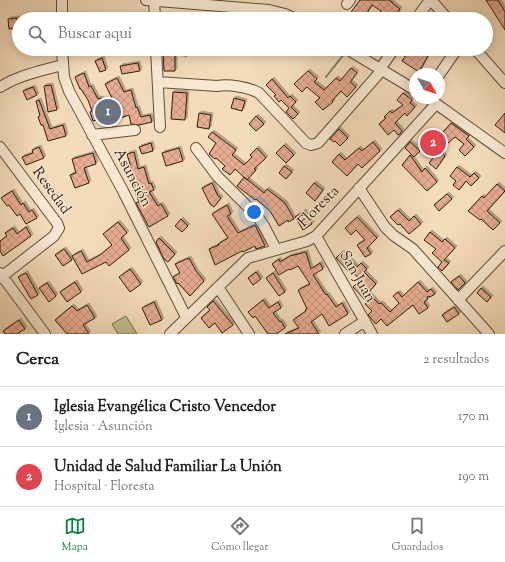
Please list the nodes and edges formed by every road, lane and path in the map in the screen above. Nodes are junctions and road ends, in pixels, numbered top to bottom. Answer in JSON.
{"nodes":[{"id":1,"x":62,"y":0,"type":"edge"},
{"id":2,"x":151,"y":0,"type":"edge"},
{"id":3,"x":430,"y":0,"type":"edge"},
{"id":4,"x":266,"y":5,"type":"edge"},
{"id":5,"x":62,"y":12,"type":"edge"},
{"id":6,"x":154,"y":12,"type":"edge"},
{"id":7,"x":281,"y":12,"type":"edge"},
{"id":8,"x":421,"y":12,"type":"edge"},
{"id":9,"x":441,"y":12,"type":"edge"},
{"id":10,"x":62,"y":56,"type":"edge"},
{"id":11,"x":156,"y":56,"type":"edge"},
{"id":12,"x":360,"y":56,"type":"edge"},
{"id":13,"x":389,"y":56,"type":"edge"},
{"id":14,"x":453,"y":56,"type":"edge"},
{"id":15,"x":481,"y":56,"type":"edge"},
{"id":16,"x":62,"y":65,"type":"junction"},
{"id":17,"x":444,"y":68,"type":"edge"},
{"id":18,"x":381,"y":69,"type":"junction"},
{"id":19,"x":158,"y":79,"type":"junction"},
{"id":20,"x":505,"y":83,"type":"edge"},
{"id":21,"x":409,"y":86,"type":"edge"},
{"id":22,"x":0,"y":87,"type":"edge"},
{"id":23,"x":429,"y":104,"type":"edge"},
{"id":24,"x":437,"y":104,"type":"edge"},
{"id":25,"x":160,"y":127,"type":"dead end"},
{"id":26,"x":134,"y":130,"type":"dead end"},
{"id":27,"x":92,"y":135,"type":"junction"},
{"id":28,"x":0,"y":147,"type":"edge"},
{"id":29,"x":196,"y":148,"type":"dead end"},
{"id":30,"x":503,"y":148,"type":"edge"},
{"id":31,"x":359,"y":188,"type":"junction"},
{"id":32,"x":316,"y":236,"type":"junction"},
{"id":33,"x":276,"y":249,"type":"junction"},
{"id":34,"x":505,"y":251,"type":"edge"},
{"id":35,"x":1,"y":276,"type":"edge"},
{"id":36,"x":218,"y":287,"type":"junction"},
{"id":37,"x":458,"y":300,"type":"junction"},
{"id":38,"x":186,"y":317,"type":"junction"},
{"id":39,"x":365,"y":321,"type":"junction"},
{"id":40,"x":45,"y":334,"type":"edge"},
{"id":41,"x":170,"y":334,"type":"edge"},
{"id":42,"x":249,"y":334,"type":"edge"},
{"id":43,"x":345,"y":334,"type":"edge"},
{"id":44,"x":372,"y":334,"type":"edge"},
{"id":45,"x":489,"y":334,"type":"edge"}],
"edges":[{"from":1,"to":5,"type":"street"},
{"from":2,"to":4,"type":"street"},
{"from":2,"to":6,"type":"street"},
{"from":3,"to":8,"type":"street"},
{"from":3,"to":9,"type":"street"},
{"from":4,"to":7,"type":"street"},
{"from":10,"to":16,"type":"street","name":"Asunción"},
{"from":11,"to":19,"type":"street"},
{"from":12,"to":18,"type":"street"},
{"from":13,"to":18,"type":"street"},
{"from":14,"to":17,"type":"street"},
{"from":15,"to":20,"type":"street"},
{"from":16,"to":22,"type":"street"},
{"from":16,"to":27,"type":"street","name":"Asunción"},
{"from":18,"to":19,"type":"street"},
{"from":18,"to":21,"type":"street"},
{"from":19,"to":25,"type":"street"},
{"from":23,"to":31,"type":"street","name":"Floresta"},
{"from":24,"to":30,"type":"street"},
{"from":26,"to":27,"type":"street"},
{"from":27,"to":38,"type":"street","name":"Asunción"},
{"from":28,"to":35,"type":"street","name":"Resedad"},
{"from":29,"to":33,"type":"street"},
{"from":31,"to":32,"type":"street","name":"Floresta"},
{"from":31,"to":37,"type":"street"},
{"from":32,"to":33,"type":"street","name":"Floresta"},
{"from":32,"to":39,"type":"street","name":"San Juan"},
{"from":33,"to":36,"type":"street","name":"Floresta"},
{"from":34,"to":37,"type":"street"},
{"from":35,"to":40,"type":"street"},
{"from":36,"to":38,"type":"street","name":"Floresta"},
{"from":36,"to":42,"type":"street"},
{"from":37,"to":45,"type":"street"},
{"from":38,"to":41,"type":"street","name":"Floresta"},
{"from":39,"to":43,"type":"street"},
{"from":39,"to":44,"type":"street","name":"San Juan"}]}
